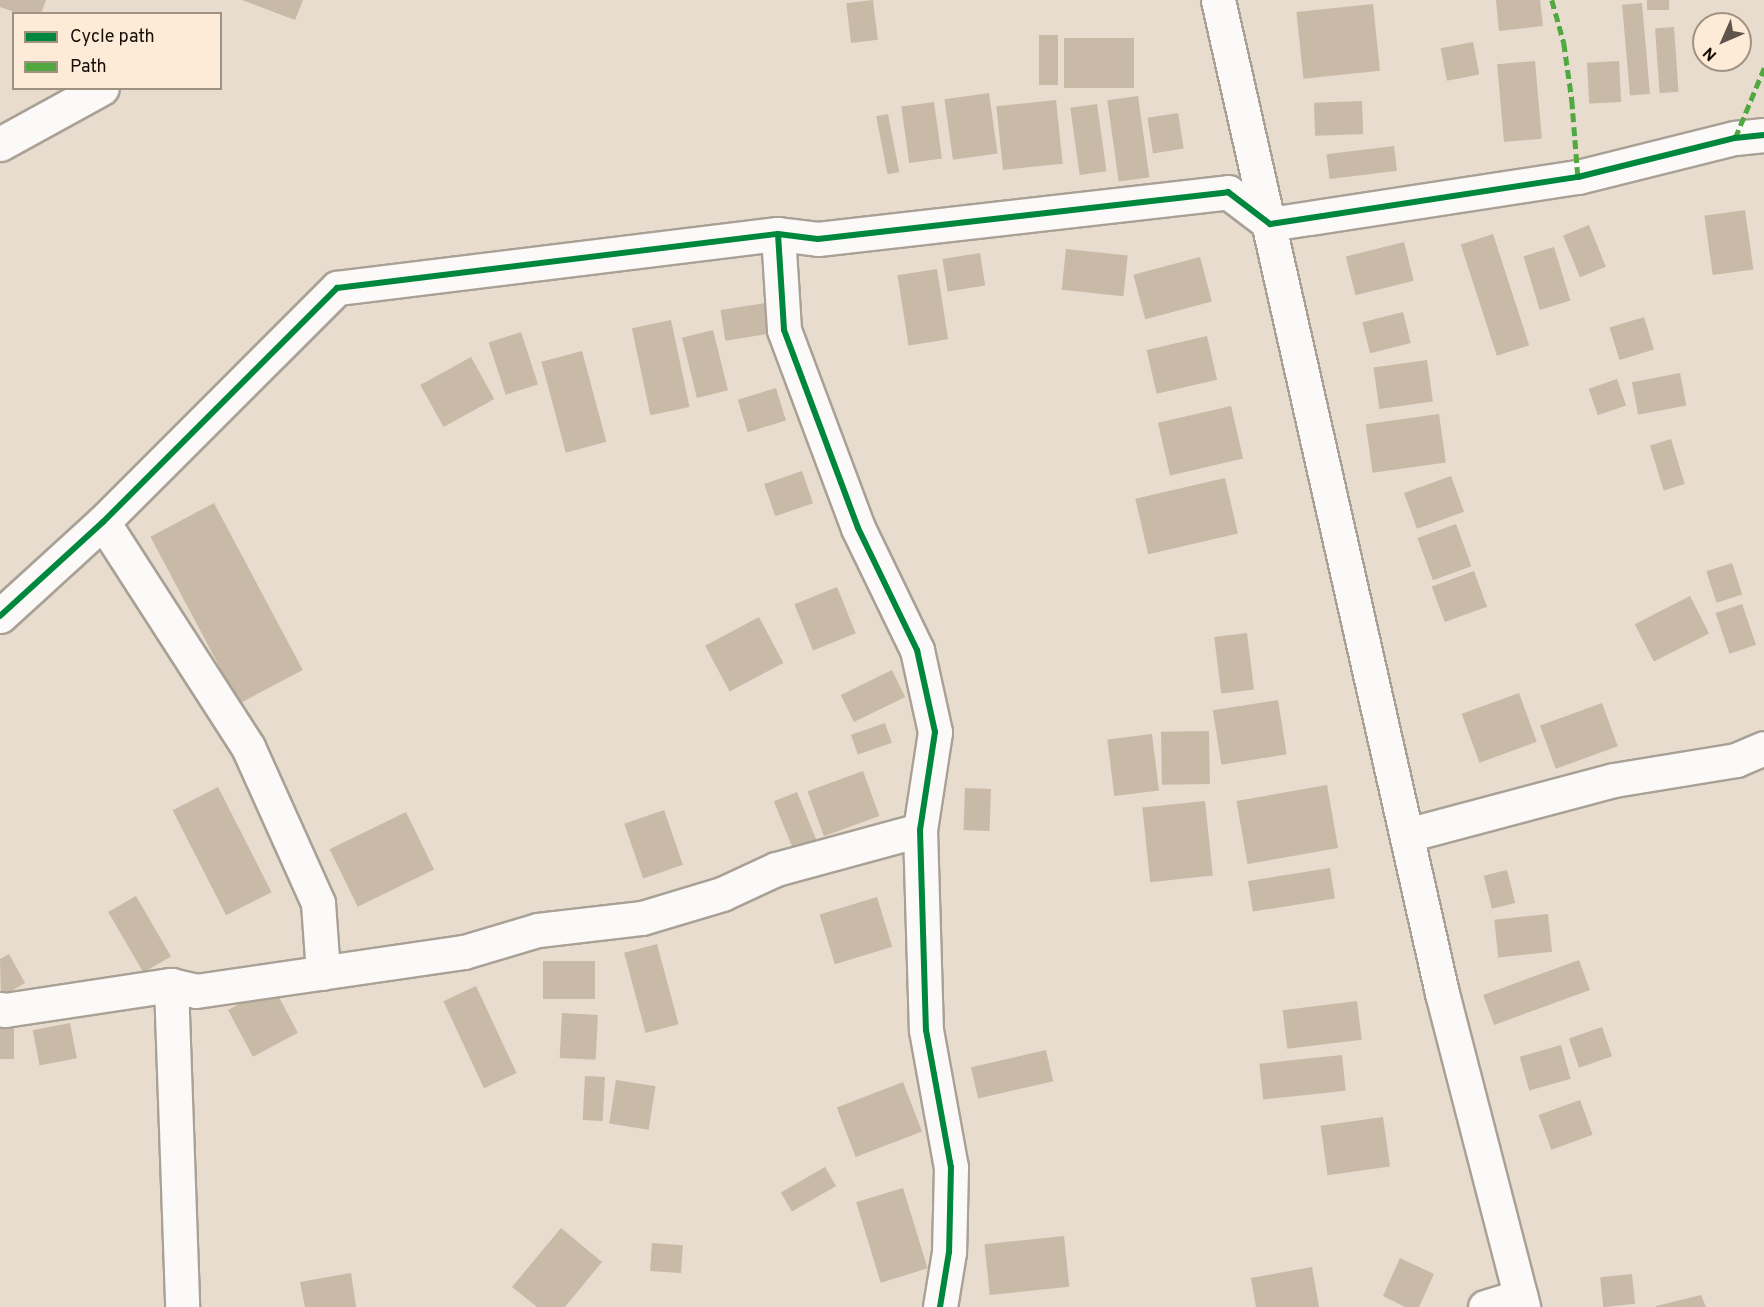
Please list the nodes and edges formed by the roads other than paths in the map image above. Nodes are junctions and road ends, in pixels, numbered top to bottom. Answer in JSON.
{"nodes":[{"id":1,"x":1218,"y":0,"type":"edge"},
{"id":2,"x":98,"y":90,"type":"edge"},
{"id":3,"x":1764,"y":135,"type":"edge"},
{"id":4,"x":0,"y":144,"type":"edge"},
{"id":5,"x":1270,"y":224,"type":"junction"},
{"id":6,"x":778,"y":234,"type":"junction"},
{"id":7,"x":103,"y":522,"type":"junction"},
{"id":8,"x":0,"y":616,"type":"edge"},
{"id":9,"x":1764,"y":748,"type":"edge"},
{"id":10,"x":920,"y":830,"type":"junction"},
{"id":11,"x":1407,"y":835,"type":"junction"},
{"id":12,"x":322,"y":973,"type":"junction"},
{"id":13,"x":171,"y":985,"type":"junction"},
{"id":14,"x":0,"y":1009,"type":"edge"},
{"id":15,"x":1522,"y":1301,"type":"edge"},
{"id":16,"x":182,"y":1307,"type":"edge"},
{"id":17,"x":940,"y":1307,"type":"edge"},
{"id":18,"x":1485,"y":1307,"type":"edge"}],
"edges":[{"from":1,"to":5,"type":"street"},
{"from":2,"to":4,"type":"street"},
{"from":3,"to":5,"type":"street"},
{"from":5,"to":6,"type":"street"},
{"from":5,"to":11,"type":"street"},
{"from":6,"to":7,"type":"street"},
{"from":6,"to":10,"type":"street"},
{"from":7,"to":8,"type":"street"},
{"from":7,"to":12,"type":"street"},
{"from":9,"to":11,"type":"street"},
{"from":10,"to":12,"type":"street"},
{"from":10,"to":17,"type":"street"},
{"from":11,"to":15,"type":"street"},
{"from":12,"to":13,"type":"street"},
{"from":13,"to":14,"type":"street"},
{"from":13,"to":16,"type":"street"},
{"from":15,"to":18,"type":"street"}]}
